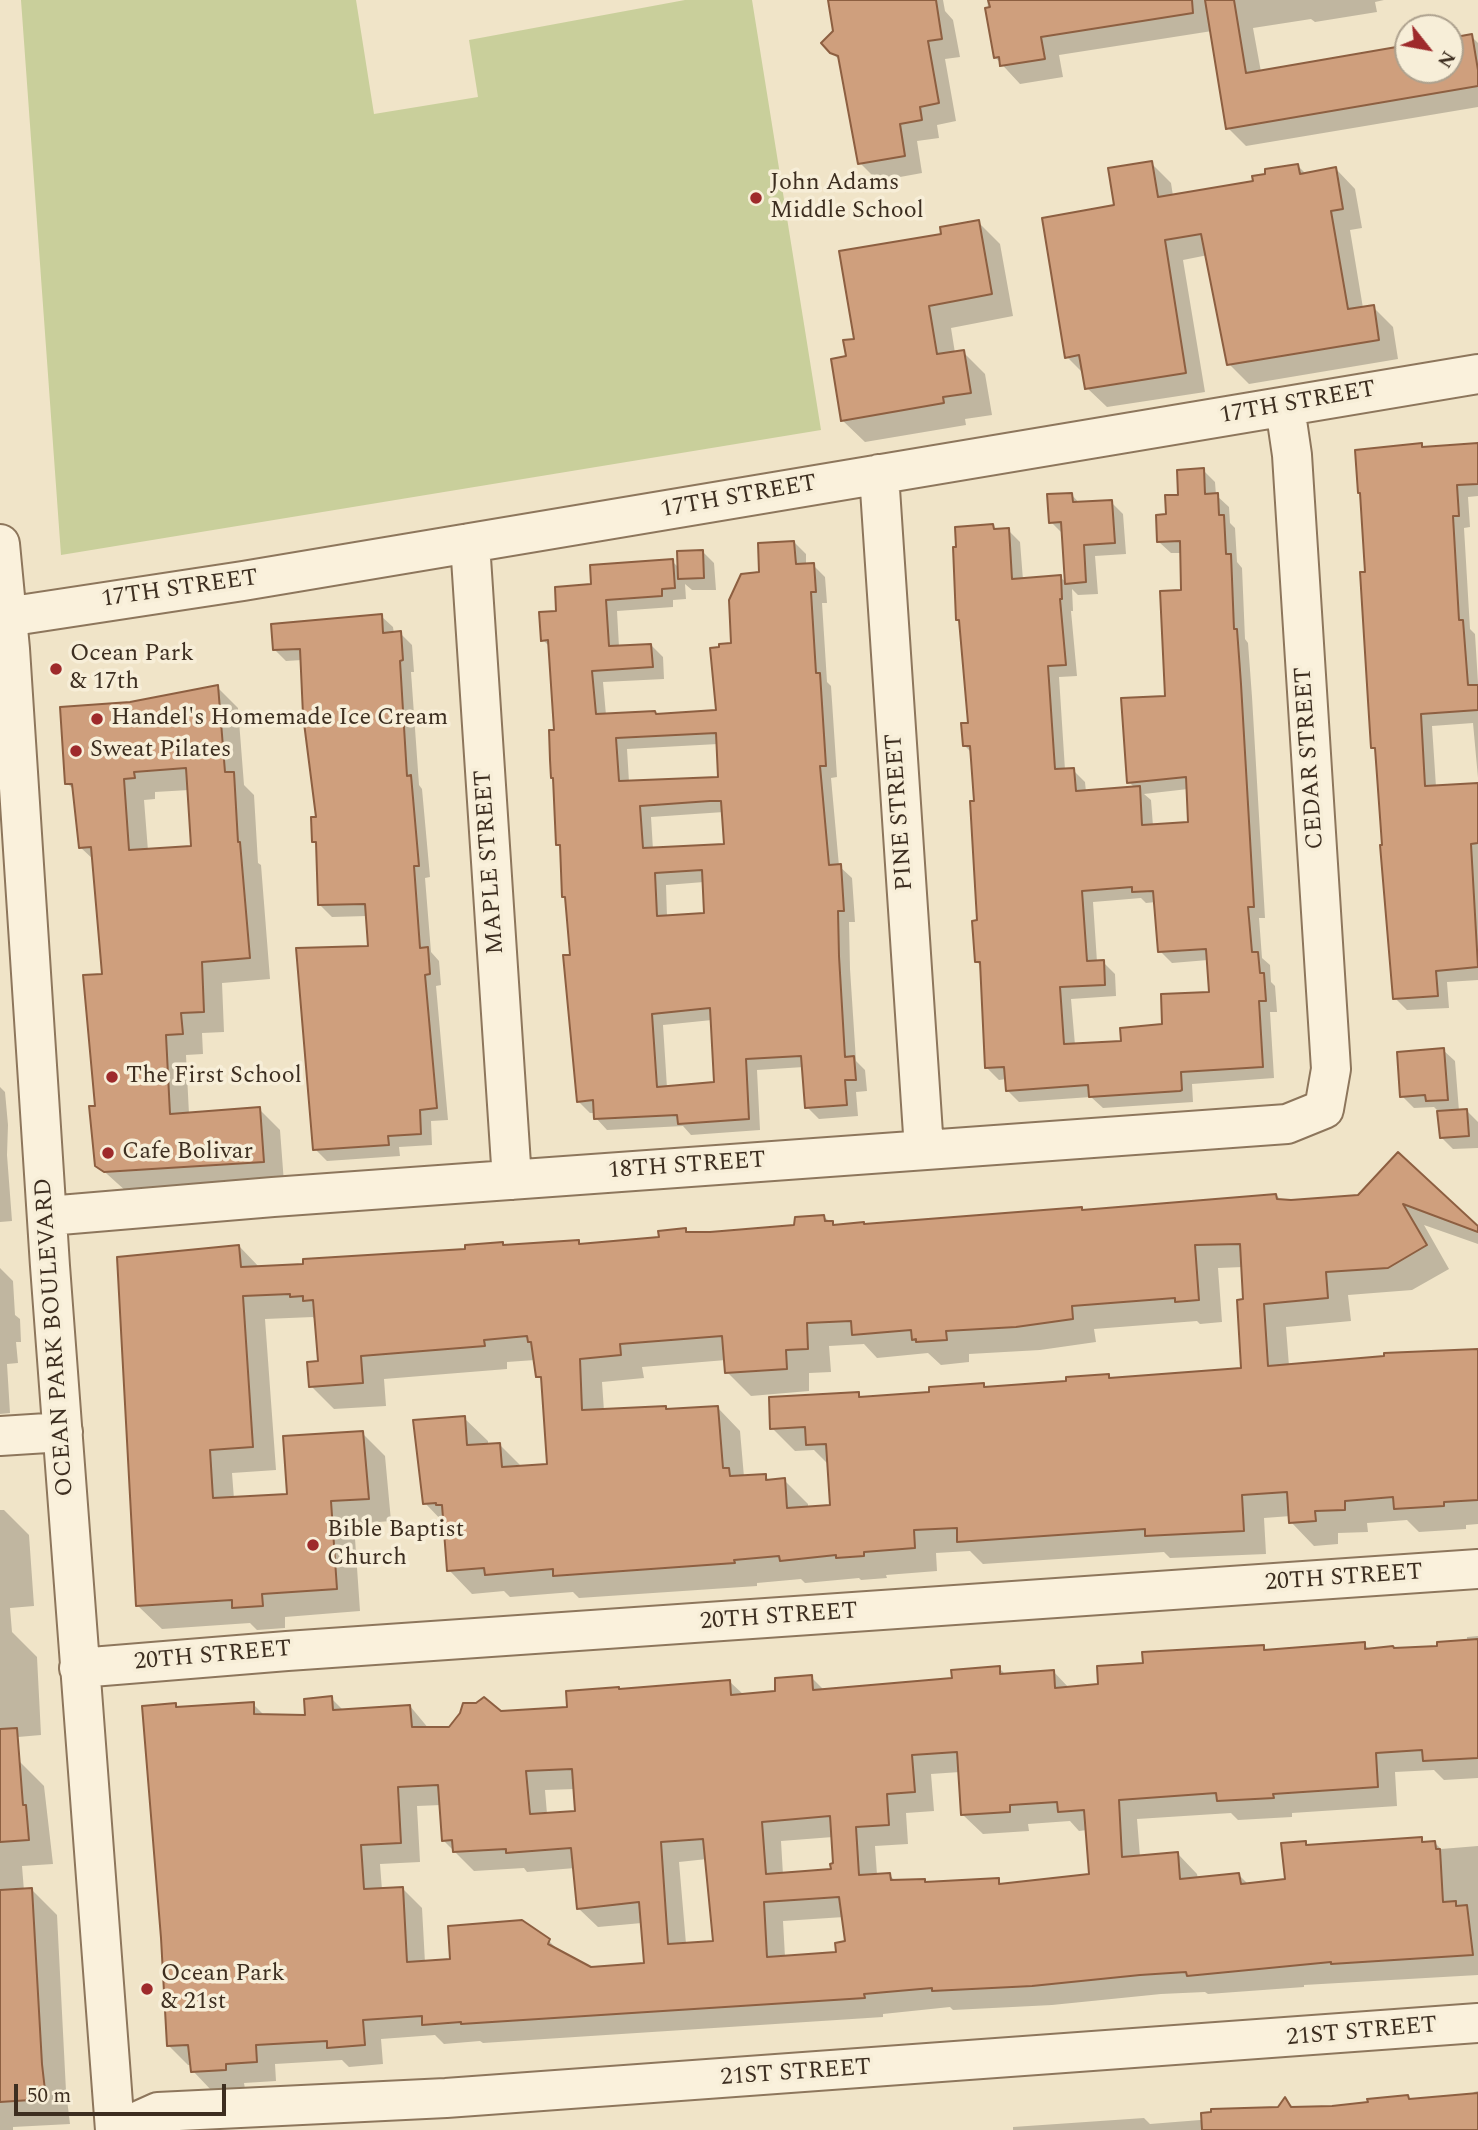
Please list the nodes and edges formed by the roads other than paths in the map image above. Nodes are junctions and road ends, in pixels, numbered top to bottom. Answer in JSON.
{"nodes":[{"id":1,"x":1478,"y":374,"type":"edge"},
{"id":2,"x":1285,"y":407,"type":"junction"},
{"id":3,"x":879,"y":474,"type":"junction"},
{"id":4,"x":470,"y":543,"type":"junction"},
{"id":5,"x":0,"y":544,"type":"edge"},
{"id":6,"x":3,"y":618,"type":"edge"},
{"id":7,"x":1324,"y":1109,"type":"joint"},
{"id":8,"x":923,"y":1149,"type":"junction"},
{"id":9,"x":512,"y":1180,"type":"junction"},
{"id":10,"x":48,"y":1216,"type":"junction"},
{"id":11,"x":63,"y":1432,"type":"junction"},
{"id":12,"x":0,"y":1436,"type":"edge"},
{"id":13,"x":1478,"y":1569,"type":"edge"},
{"id":14,"x":79,"y":1668,"type":"junction"},
{"id":15,"x":1478,"y":2023,"type":"edge"},
{"id":16,"x":116,"y":2130,"type":"edge"}],
"edges":[{"from":1,"to":2,"type":"street","name":"17TH STREET"},
{"from":2,"to":3,"type":"street","name":"17TH STREET"},
{"from":2,"to":7,"type":"street","name":"CEDAR STREET"},
{"from":3,"to":4,"type":"street","name":"17TH STREET"},
{"from":3,"to":8,"type":"street","name":"PINE STREET"},
{"from":4,"to":6,"type":"street","name":"17TH STREET"},
{"from":4,"to":9,"type":"street","name":"MAPLE STREET"},
{"from":5,"to":6,"type":"street","name":"OCEAN PARK BOULEVARD"},
{"from":6,"to":10,"type":"street","name":"OCEAN PARK BOULEVARD"},
{"from":7,"to":8,"type":"street","name":"18TH STREET"},
{"from":8,"to":9,"type":"street","name":"18TH STREET"},
{"from":9,"to":10,"type":"street","name":"18TH STREET"},
{"from":10,"to":11,"type":"street","name":"OCEAN PARK BOULEVARD"},
{"from":11,"to":12,"type":"street"},
{"from":11,"to":14,"type":"street","name":"OCEAN PARK BOULEVARD"},
{"from":13,"to":14,"type":"street","name":"20TH STREET"},
{"from":14,"to":16,"type":"street","name":"OCEAN PARK BOULEVARD"},
{"from":15,"to":16,"type":"street","name":"21ST STREET"}]}
